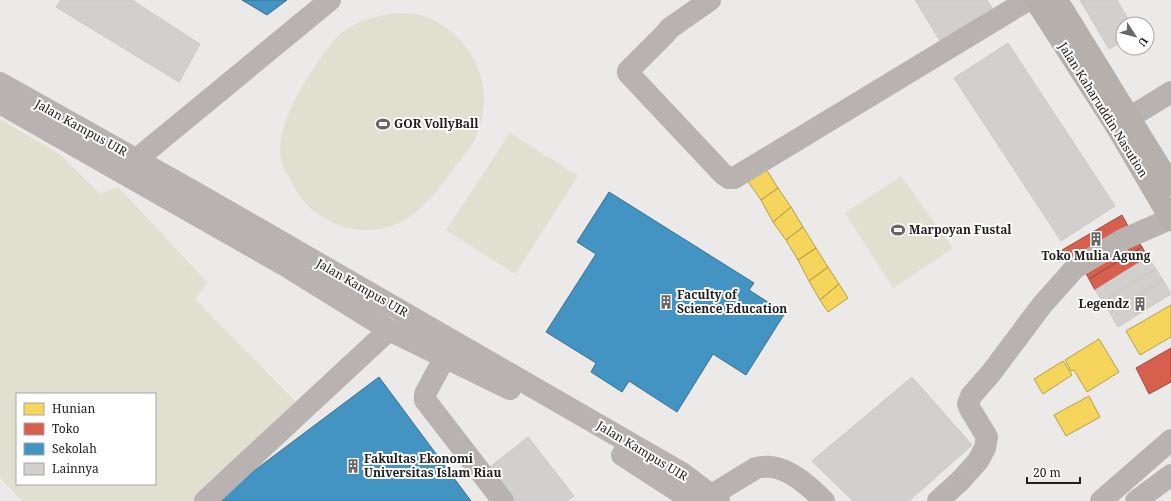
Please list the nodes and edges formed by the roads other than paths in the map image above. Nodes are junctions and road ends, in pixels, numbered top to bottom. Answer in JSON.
{"nodes":[{"id":1,"x":330,"y":0,"type":"edge"},
{"id":2,"x":710,"y":0,"type":"edge"},
{"id":3,"x":1028,"y":0,"type":"edge"},
{"id":4,"x":1035,"y":0,"type":"edge"},
{"id":5,"x":1057,"y":0,"type":"edge"},
{"id":6,"x":0,"y":83,"type":"edge"},
{"id":7,"x":1171,"y":92,"type":"edge"},
{"id":8,"x":0,"y":103,"type":"edge"},
{"id":9,"x":1122,"y":122,"type":"junction"},
{"id":10,"x":132,"y":167,"type":"junction"},
{"id":11,"x":1171,"y":185,"type":"edge"},
{"id":12,"x":1170,"y":220,"type":"edge"},
{"id":13,"x":322,"y":277,"type":"junction"},
{"id":14,"x":389,"y":330,"type":"junction"},
{"id":15,"x":445,"y":356,"type":"junction"},
{"id":16,"x":1171,"y":440,"type":"edge"},
{"id":17,"x":1171,"y":475,"type":"edge"},
{"id":18,"x":707,"y":500,"type":"edge"},
{"id":19,"x":205,"y":501,"type":"edge"},
{"id":20,"x":503,"y":501,"type":"edge"},
{"id":21,"x":824,"y":501,"type":"edge"},
{"id":22,"x":938,"y":501,"type":"edge"},
{"id":23,"x":1101,"y":501,"type":"edge"},
{"id":24,"x":1136,"y":501,"type":"edge"}],
"edges":[{"from":1,"to":10,"type":"street"},
{"from":2,"to":3,"type":"street"},
{"from":4,"to":9,"type":"highway","name":"Jalan Kaharuddin Nasution"},
{"from":5,"to":9,"type":"highway","name":"Jalan Kaharuddin Nasution"},
{"from":6,"to":10,"type":"street","name":"Jalan Kampus UIR"},
{"from":7,"to":9,"type":"street"},
{"from":8,"to":10,"type":"street","name":"Jalan Kampus UIR"},
{"from":9,"to":11,"type":"highway","name":"Jalan Kaharuddin Nasution"},
{"from":9,"to":12,"type":"highway","name":"Jalan Kaharuddin Nasution"},
{"from":10,"to":13,"type":"street","name":"Jalan Kampus UIR"},
{"from":12,"to":22,"type":"street"},
{"from":13,"to":14,"type":"street","name":"Jalan Kampus UIR"},
{"from":13,"to":18,"type":"street","name":"Jalan Kampus UIR"},
{"from":14,"to":15,"type":"street","name":"Jalan Kampus UIR"},
{"from":14,"to":19,"type":"street"},
{"from":15,"to":18,"type":"street","name":"Jalan Kampus UIR"},
{"from":15,"to":20,"type":"street"},
{"from":16,"to":23,"type":"street"},
{"from":17,"to":24,"type":"street"},
{"from":18,"to":21,"type":"street"}]}
